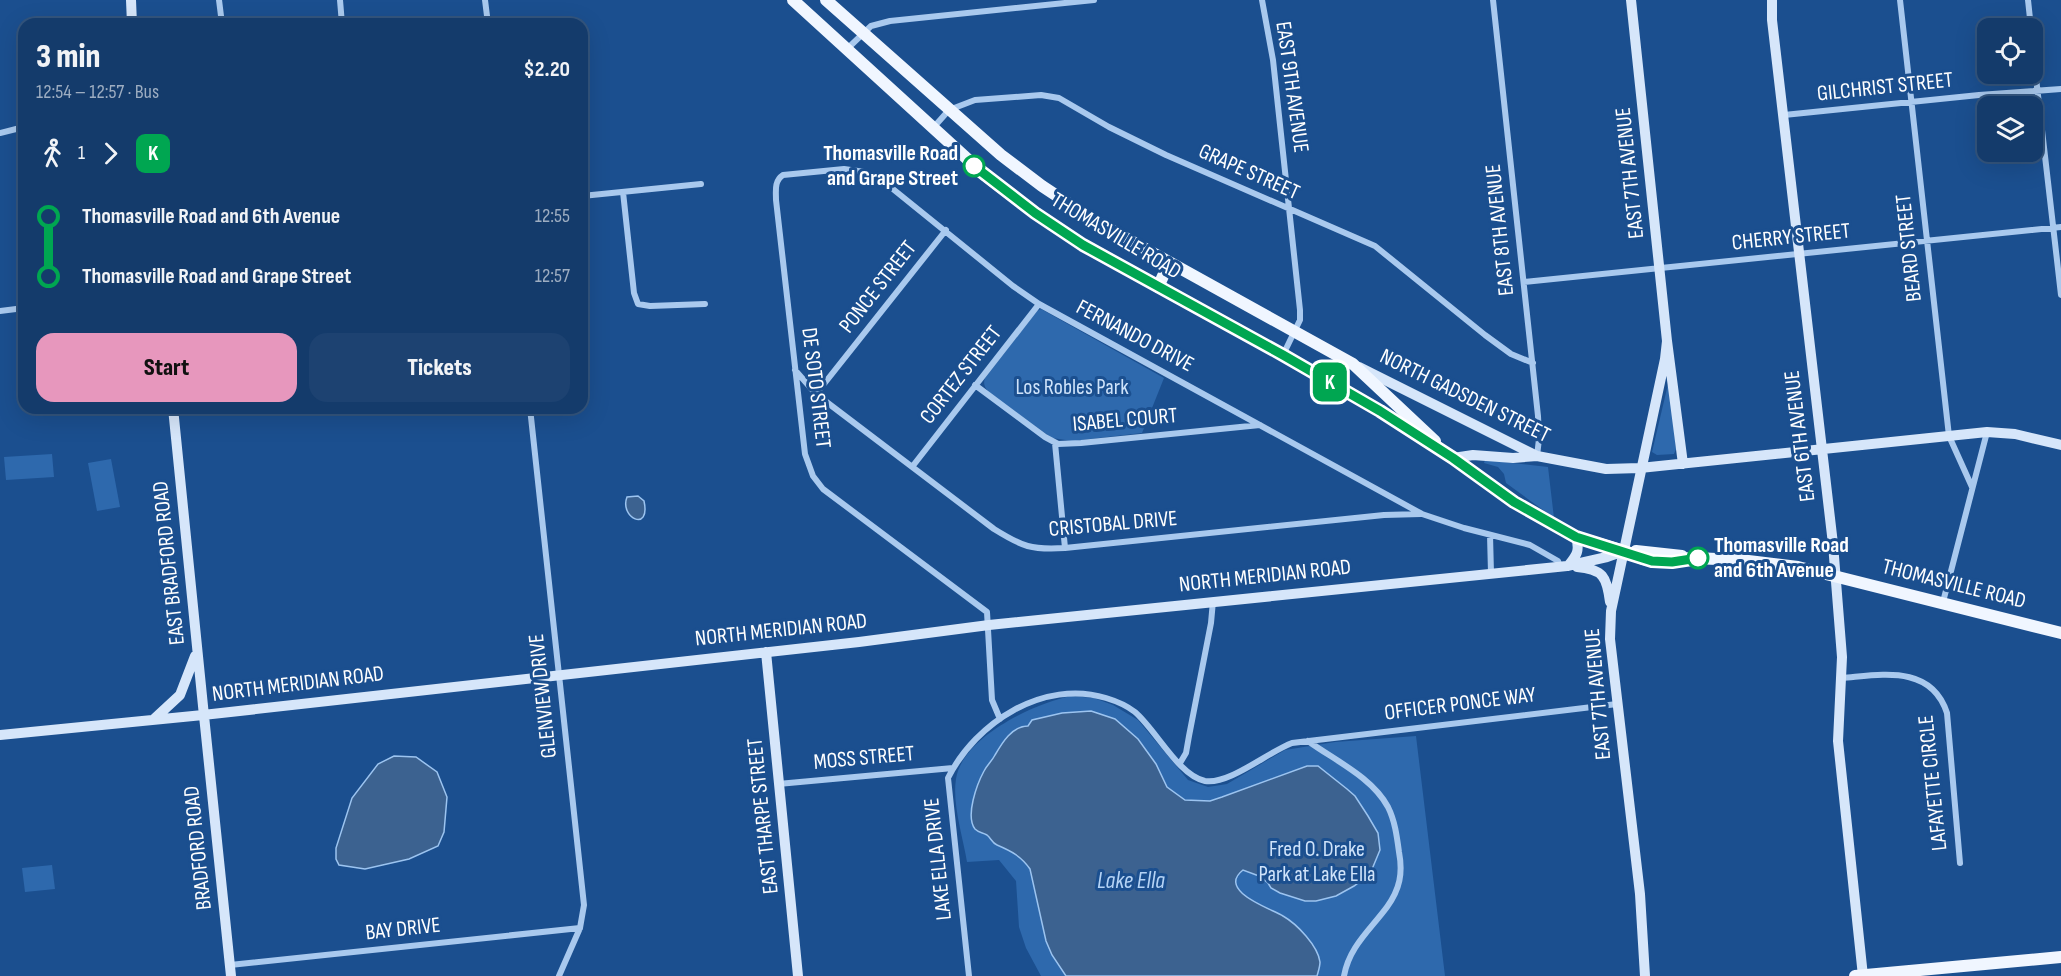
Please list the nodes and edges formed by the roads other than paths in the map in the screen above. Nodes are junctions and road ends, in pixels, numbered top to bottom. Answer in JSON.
{"nodes":[{"id":1,"x":131,"y":0,"type":"edge"},
{"id":2,"x":219,"y":0,"type":"edge"},
{"id":3,"x":340,"y":0,"type":"edge"},
{"id":4,"x":485,"y":0,"type":"edge"},
{"id":5,"x":793,"y":0,"type":"edge"},
{"id":6,"x":826,"y":0,"type":"edge"},
{"id":7,"x":1094,"y":0,"type":"edge"},
{"id":8,"x":1262,"y":0,"type":"edge"},
{"id":9,"x":1493,"y":0,"type":"edge"},
{"id":10,"x":1631,"y":0,"type":"edge"},
{"id":11,"x":1772,"y":0,"type":"edge"},
{"id":12,"x":1900,"y":0,"type":"edge"},
{"id":13,"x":2028,"y":0,"type":"edge"},
{"id":14,"x":132,"y":18,"type":"edge"},
{"id":15,"x":221,"y":18,"type":"edge"},
{"id":16,"x":342,"y":18,"type":"edge"},
{"id":17,"x":487,"y":18,"type":"edge"},
{"id":18,"x":2030,"y":18,"type":"edge"},
{"id":19,"x":864,"y":32,"type":"junction"},
{"id":20,"x":847,"y":49,"type":"junction"},
{"id":21,"x":2037,"y":84,"type":"edge"},
{"id":22,"x":2061,"y":89,"type":"edge"},
{"id":23,"x":2038,"y":92,"type":"junction"},
{"id":24,"x":1911,"y":102,"type":"junction"},
{"id":25,"x":949,"y":110,"type":"junction"},
{"id":26,"x":1784,"y":115,"type":"junction"},
{"id":27,"x":18,"y":128,"type":"edge"},
{"id":28,"x":932,"y":129,"type":"junction"},
{"id":29,"x":0,"y":133,"type":"edge"},
{"id":30,"x":778,"y":179,"type":"joint"},
{"id":31,"x":701,"y":184,"type":"dead end"},
{"id":32,"x":623,"y":192,"type":"junction"},
{"id":33,"x":588,"y":195,"type":"edge"},
{"id":34,"x":1289,"y":210,"type":"junction"},
{"id":35,"x":2057,"y":227,"type":"edge"},
{"id":36,"x":946,"y":230,"type":"junction"},
{"id":37,"x":1927,"y":241,"type":"junction"},
{"id":38,"x":1799,"y":255,"type":"junction"},
{"id":39,"x":1169,"y":263,"type":"junction"},
{"id":40,"x":1660,"y":269,"type":"junction"},
{"id":41,"x":1524,"y":282,"type":"junction"},
{"id":42,"x":1158,"y":287,"type":"junction"},
{"id":43,"x":2061,"y":295,"type":"edge"},
{"id":44,"x":705,"y":304,"type":"dead end"},
{"id":45,"x":1039,"y":304,"type":"junction"},
{"id":46,"x":18,"y":309,"type":"edge"},
{"id":47,"x":0,"y":311,"type":"edge"},
{"id":48,"x":1295,"y":331,"type":"junction"},
{"id":49,"x":1667,"y":341,"type":"junction"},
{"id":50,"x":1283,"y":355,"type":"junction"},
{"id":51,"x":1533,"y":363,"type":"junction"},
{"id":52,"x":1353,"y":364,"type":"junction"},
{"id":53,"x":795,"y":370,"type":"junction"},
{"id":54,"x":975,"y":385,"type":"junction"},
{"id":55,"x":816,"y":394,"type":"junction"},
{"id":56,"x":174,"y":414,"type":"edge"},
{"id":57,"x":531,"y":414,"type":"edge"},
{"id":58,"x":1261,"y":424,"type":"junction"},
{"id":59,"x":1987,"y":432,"type":"junction"},
{"id":60,"x":1949,"y":436,"type":"junction"},
{"id":61,"x":1055,"y":443,"type":"junction"},
{"id":62,"x":2061,"y":445,"type":"edge"},
{"id":63,"x":1821,"y":449,"type":"junction"},
{"id":64,"x":1537,"y":456,"type":"junction"},
{"id":65,"x":1453,"y":458,"type":"junction"},
{"id":66,"x":1683,"y":464,"type":"junction"},
{"id":67,"x":912,"y":467,"type":"junction"},
{"id":68,"x":1640,"y":468,"type":"junction"},
{"id":69,"x":1972,"y":487,"type":"junction"},
{"id":70,"x":1422,"y":514,"type":"junction"},
{"id":71,"x":1490,"y":535,"type":"junction"},
{"id":72,"x":1576,"y":537,"type":"junction"},
{"id":73,"x":1065,"y":548,"type":"junction"},
{"id":74,"x":1624,"y":551,"type":"junction"},
{"id":75,"x":1564,"y":566,"type":"junction"},
{"id":76,"x":1491,"y":573,"type":"junction"},
{"id":77,"x":1835,"y":576,"type":"junction"},
{"id":78,"x":1212,"y":601,"type":"junction"},
{"id":79,"x":1943,"y":602,"type":"junction"},
{"id":80,"x":1611,"y":611,"type":"junction"},
{"id":81,"x":989,"y":625,"type":"junction"},
{"id":82,"x":2061,"y":633,"type":"edge"},
{"id":83,"x":197,"y":650,"type":"junction"},
{"id":84,"x":766,"y":652,"type":"junction"},
{"id":85,"x":559,"y":674,"type":"junction"},
{"id":86,"x":1842,"y":678,"type":"junction"},
{"id":87,"x":1617,"y":704,"type":"junction"},
{"id":88,"x":203,"y":715,"type":"junction"},
{"id":89,"x":1000,"y":719,"type":"junction"},
{"id":90,"x":153,"y":720,"type":"junction"},
{"id":91,"x":0,"y":735,"type":"edge"},
{"id":92,"x":1308,"y":741,"type":"junction"},
{"id":93,"x":1180,"y":764,"type":"junction"},
{"id":94,"x":953,"y":768,"type":"junction"},
{"id":95,"x":778,"y":784,"type":"junction"},
{"id":96,"x":1960,"y":863,"type":"dead end"},
{"id":97,"x":580,"y":928,"type":"junction"},
{"id":98,"x":2061,"y":957,"type":"edge"},
{"id":99,"x":230,"y":971,"type":"edge"},
{"id":100,"x":559,"y":976,"type":"edge"},
{"id":101,"x":798,"y":976,"type":"edge"},
{"id":102,"x":969,"y":976,"type":"edge"},
{"id":103,"x":1344,"y":976,"type":"edge"},
{"id":104,"x":1646,"y":976,"type":"edge"},
{"id":105,"x":1860,"y":976,"type":"edge"}],
"edges":[{"from":1,"to":14,"type":"street"},
{"from":2,"to":15,"type":"street"},
{"from":3,"to":16,"type":"street"},
{"from":4,"to":17,"type":"street"},
{"from":5,"to":20,"type":"main road","name":"THOMASVILLE ROAD"},
{"from":6,"to":19,"type":"main road","name":"THOMASVILLE ROAD"},
{"from":7,"to":19,"type":"street"},
{"from":8,"to":34,"type":"street","name":"EAST 9TH AVENUE"},
{"from":9,"to":41,"type":"street","name":"EAST 8TH AVENUE"},
{"from":10,"to":40,"type":"street","name":"EAST 7TH AVENUE"},
{"from":11,"to":26,"type":"street","name":"EAST 6TH AVENUE"},
{"from":12,"to":24,"type":"street","name":"BEARD STREET"},
{"from":13,"to":18,"type":"street"},
{"from":19,"to":20,"type":"street"},
{"from":19,"to":25,"type":"main road","name":"THOMASVILLE ROAD"},
{"from":20,"to":28,"type":"main road","name":"THOMASVILLE ROAD"},
{"from":21,"to":23,"type":"street"},
{"from":22,"to":23,"type":"street","name":"GILCHRIST STREET"},
{"from":23,"to":24,"type":"street","name":"GILCHRIST STREET"},
{"from":23,"to":35,"type":"street"},
{"from":24,"to":26,"type":"street","name":"GILCHRIST STREET"},
{"from":24,"to":37,"type":"street","name":"BEARD STREET"},
{"from":25,"to":28,"type":"street","name":"GRAPE STREET"},
{"from":25,"to":34,"type":"street","name":"GRAPE STREET"},
{"from":25,"to":39,"type":"main road","name":"THOMASVILLE ROAD"},
{"from":26,"to":38,"type":"street","name":"EAST 6TH AVENUE"},
{"from":27,"to":29,"type":"street"},
{"from":28,"to":42,"type":"main road","name":"THOMASVILLE ROAD"},
{"from":30,"to":36,"type":"street","name":"FERNANDO DRIVE"},
{"from":30,"to":53,"type":"street","name":"DE SOTO STREET"},
{"from":31,"to":32,"type":"street"},
{"from":32,"to":33,"type":"street"},
{"from":32,"to":44,"type":"street"},
{"from":34,"to":48,"type":"street","name":"EAST 9TH AVENUE"},
{"from":34,"to":51,"type":"street","name":"GRAPE STREET"},
{"from":35,"to":37,"type":"street","name":"CHERRY STREET"},
{"from":35,"to":43,"type":"street"},
{"from":36,"to":45,"type":"street","name":"FERNANDO DRIVE"},
{"from":36,"to":55,"type":"street","name":"PONCE STREET"},
{"from":37,"to":38,"type":"street","name":"CHERRY STREET"},
{"from":37,"to":60,"type":"street","name":"BEARD STREET"},
{"from":38,"to":40,"type":"street","name":"CHERRY STREET"},
{"from":38,"to":63,"type":"street","name":"EAST 6TH AVENUE"},
{"from":39,"to":42,"type":"main road"},
{"from":39,"to":48,"type":"main road","name":"THOMASVILLE ROAD"},
{"from":40,"to":41,"type":"street","name":"CHERRY STREET"},
{"from":40,"to":49,"type":"street","name":"EAST 7TH AVENUE"},
{"from":41,"to":51,"type":"street","name":"EAST 8TH AVENUE"},
{"from":42,"to":50,"type":"main road","name":"THOMASVILLE ROAD"},
{"from":45,"to":54,"type":"street","name":"CORTEZ STREET"},
{"from":45,"to":58,"type":"street","name":"FERNANDO DRIVE"},
{"from":46,"to":47,"type":"street"},
{"from":48,"to":50,"type":"street","name":"EAST 9TH AVENUE"},
{"from":48,"to":52,"type":"main road","name":"THOMASVILLE ROAD"},
{"from":49,"to":66,"type":"street","name":"EAST 7TH AVENUE"},
{"from":49,"to":68,"type":"street","name":"EAST 7TH AVENUE"},
{"from":50,"to":65,"type":"main road","name":"THOMASVILLE ROAD"},
{"from":51,"to":64,"type":"street","name":"EAST 8TH AVENUE"},
{"from":52,"to":64,"type":"street","name":"NORTH GADSDEN STREET"},
{"from":52,"to":65,"type":"main road","name":"THOMASVILLE ROAD"},
{"from":53,"to":55,"type":"street","name":"CRISTOBAL DRIVE"},
{"from":53,"to":81,"type":"street","name":"DE SOTO STREET"},
{"from":54,"to":61,"type":"street","name":"ISABEL COURT"},
{"from":54,"to":67,"type":"street","name":"CORTEZ STREET"},
{"from":55,"to":67,"type":"street","name":"CRISTOBAL DRIVE"},
{"from":56,"to":83,"type":"street","name":"EAST BRADFORD ROAD"},
{"from":57,"to":85,"type":"street","name":"GLENVIEW DRIVE"},
{"from":58,"to":61,"type":"street","name":"ISABEL COURT"},
{"from":58,"to":70,"type":"street","name":"FERNANDO DRIVE"},
{"from":59,"to":60,"type":"street","name":"NORTH GADSDEN STREET"},
{"from":59,"to":62,"type":"street","name":"NORTH GADSDEN STREET"},
{"from":59,"to":69,"type":"street"},
{"from":60,"to":63,"type":"street","name":"NORTH GADSDEN STREET"},
{"from":60,"to":69,"type":"street","name":"BEARD STREET"},
{"from":61,"to":73,"type":"street"},
{"from":63,"to":66,"type":"street","name":"NORTH GADSDEN STREET"},
{"from":63,"to":77,"type":"street","name":"EAST 6TH AVENUE"},
{"from":64,"to":65,"type":"street"},
{"from":64,"to":68,"type":"street","name":"NORTH GADSDEN STREET"},
{"from":65,"to":72,"type":"main road","name":"THOMASVILLE ROAD"},
{"from":66,"to":68,"type":"street","name":"NORTH GADSDEN STREET"},
{"from":67,"to":73,"type":"street","name":"CRISTOBAL DRIVE"},
{"from":68,"to":74,"type":"street","name":"EAST 7TH AVENUE"},
{"from":69,"to":79,"type":"street"},
{"from":70,"to":71,"type":"street","name":"FERNANDO DRIVE"},
{"from":70,"to":73,"type":"street","name":"CRISTOBAL DRIVE"},
{"from":71,"to":75,"type":"street","name":"FERNANDO DRIVE"},
{"from":71,"to":76,"type":"street"},
{"from":72,"to":74,"type":"main road","name":"THOMASVILLE ROAD"},
{"from":72,"to":75,"type":"street"},
{"from":74,"to":75,"type":"street","name":"NORTH MERIDIAN ROAD"},
{"from":74,"to":77,"type":"main road","name":"THOMASVILLE ROAD"},
{"from":74,"to":80,"type":"street","name":"EAST 7TH AVENUE"},
{"from":75,"to":76,"type":"street","name":"NORTH MERIDIAN ROAD"},
{"from":75,"to":80,"type":"street","name":"NORTH MERIDIAN ROAD"},
{"from":76,"to":78,"type":"street","name":"NORTH MERIDIAN ROAD"},
{"from":77,"to":79,"type":"main road","name":"THOMASVILLE ROAD"},
{"from":77,"to":86,"type":"street","name":"EAST 6TH AVENUE"},
{"from":78,"to":81,"type":"street","name":"NORTH MERIDIAN ROAD"},
{"from":78,"to":93,"type":"street"},
{"from":79,"to":82,"type":"main road","name":"THOMASVILLE ROAD"},
{"from":80,"to":87,"type":"street","name":"EAST 7TH AVENUE"},
{"from":81,"to":84,"type":"street","name":"NORTH MERIDIAN ROAD"},
{"from":81,"to":89,"type":"street"},
{"from":83,"to":88,"type":"street","name":"EAST BRADFORD ROAD"},
{"from":83,"to":90,"type":"street"},
{"from":84,"to":85,"type":"street","name":"NORTH MERIDIAN ROAD"},
{"from":84,"to":95,"type":"street","name":"EAST THARPE STREET"},
{"from":85,"to":88,"type":"street","name":"NORTH MERIDIAN ROAD"},
{"from":85,"to":97,"type":"street","name":"GLENVIEW DRIVE"},
{"from":86,"to":96,"type":"street","name":"LAFAYETTE CIRCLE"},
{"from":86,"to":105,"type":"street","name":"EAST 6TH AVENUE"},
{"from":87,"to":92,"type":"street","name":"OFFICER PONCE WAY"},
{"from":87,"to":104,"type":"street","name":"EAST 7TH AVENUE"},
{"from":88,"to":90,"type":"street","name":"NORTH MERIDIAN ROAD"},
{"from":88,"to":99,"type":"street","name":"BRADFORD ROAD"},
{"from":89,"to":93,"type":"street","name":"LAKE ELLA DRIVE"},
{"from":89,"to":94,"type":"street","name":"LAKE ELLA DRIVE"},
{"from":90,"to":91,"type":"street","name":"NORTH MERIDIAN ROAD"},
{"from":92,"to":93,"type":"street","name":"LAKE ELLA DRIVE"},
{"from":92,"to":103,"type":"street"},
{"from":94,"to":95,"type":"street","name":"MOSS STREET"},
{"from":94,"to":102,"type":"street","name":"LAKE ELLA DRIVE"},
{"from":95,"to":101,"type":"street","name":"EAST THARPE STREET"},
{"from":97,"to":99,"type":"street","name":"BAY DRIVE"},
{"from":97,"to":100,"type":"street","name":"GLENVIEW DRIVE"},
{"from":98,"to":105,"type":"main road"}]}
